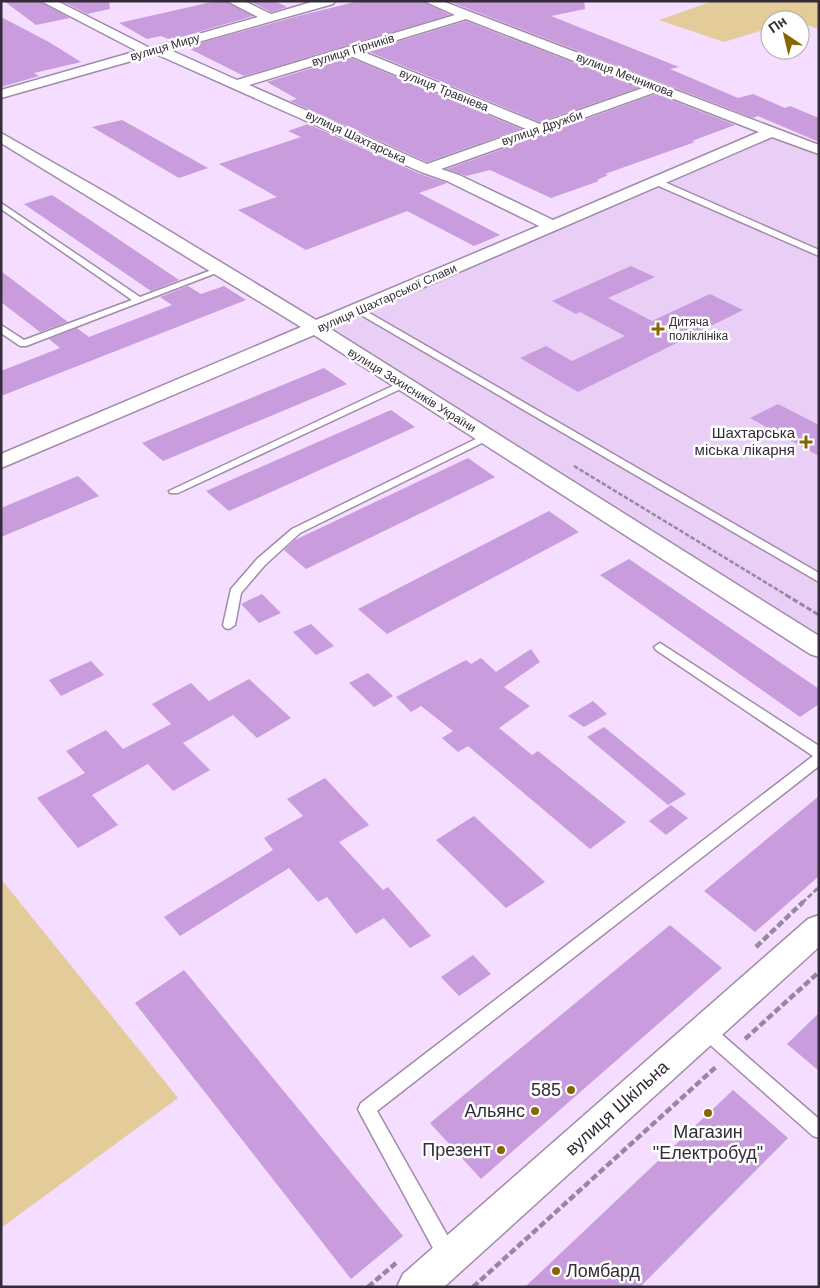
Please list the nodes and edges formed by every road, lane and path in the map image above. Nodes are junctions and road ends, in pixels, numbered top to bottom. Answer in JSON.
{"nodes":[{"id":1,"x":47,"y":1,"type":"edge"},
{"id":2,"x":233,"y":1,"type":"edge"},
{"id":3,"x":329,"y":1,"type":"edge"},
{"id":4,"x":430,"y":1,"type":"edge"},
{"id":5,"x":467,"y":15,"type":"junction"},
{"id":6,"x":270,"y":18,"type":"junction"},
{"id":7,"x":153,"y":51,"type":"junction"},
{"id":8,"x":349,"y":51,"type":"junction"},
{"id":9,"x":238,"y":84,"type":"junction"},
{"id":10,"x":658,"y":87,"type":"junction"},
{"id":11,"x":1,"y":94,"type":"edge"},
{"id":12,"x":540,"y":129,"type":"junction"},
{"id":13,"x":772,"y":132,"type":"junction"},
{"id":14,"x":1,"y":136,"type":"edge"},
{"id":15,"x":819,"y":150,"type":"edge"},
{"id":16,"x":426,"y":169,"type":"junction"},
{"id":17,"x":657,"y":182,"type":"junction"},
{"id":18,"x":1,"y":206,"type":"edge"},
{"id":19,"x":553,"y":226,"type":"junction"},
{"id":20,"x":819,"y":253,"type":"edge"},
{"id":21,"x":220,"y":270,"type":"junction"},
{"id":22,"x":138,"y":300,"type":"junction"},
{"id":23,"x":359,"y":310,"type":"junction"},
{"id":24,"x":1,"y":328,"type":"edge"},
{"id":25,"x":315,"y":329,"type":"junction"},
{"id":26,"x":403,"y":384,"type":"junction"},
{"id":27,"x":486,"y":437,"type":"junction"},
{"id":28,"x":1,"y":462,"type":"edge"},
{"id":29,"x":572,"y":465,"type":"dead end"},
{"id":30,"x":174,"y":491,"type":"dead end"},
{"id":31,"x":819,"y":578,"type":"edge"},
{"id":32,"x":819,"y":615,"type":"edge"},
{"id":33,"x":229,"y":624,"type":"dead end"},
{"id":34,"x":660,"y":648,"type":"dead end"},
{"id":35,"x":819,"y":648,"type":"edge"},
{"id":36,"x":819,"y":753,"type":"edge"},
{"id":37,"x":819,"y":758,"type":"edge"},
{"id":38,"x":819,"y":928,"type":"edge"},
{"id":39,"x":819,"y":972,"type":"edge"},
{"id":40,"x":705,"y":1030,"type":"junction"},
{"id":41,"x":731,"y":1052,"type":"junction"},
{"id":42,"x":819,"y":1130,"type":"edge"},
{"id":43,"x":449,"y":1257,"type":"junction"},
{"id":44,"x":416,"y":1287,"type":"edge"},
{"id":45,"x":473,"y":1287,"type":"edge"}],
"edges":[{"from":1,"to":7,"type":"street","name":"вулиця Шахтарська"},
{"from":2,"to":6,"type":"street"},
{"from":3,"to":6,"type":"street","name":"вулиця Миру"},
{"from":4,"to":5,"type":"street","name":"вулиця Мечникова"},
{"from":5,"to":8,"type":"street","name":"вулиця Гірників"},
{"from":5,"to":10,"type":"street","name":"вулиця Мечникова"},
{"from":6,"to":7,"type":"street","name":"вулиця Миру"},
{"from":7,"to":9,"type":"street","name":"вулиця Шахтарська"},
{"from":7,"to":11,"type":"street","name":"вулиця Миру"},
{"from":8,"to":9,"type":"street","name":"вулиця Гірників"},
{"from":8,"to":12,"type":"street","name":"вулиця Травнева"},
{"from":9,"to":16,"type":"street","name":"вулиця Шахтарська"},
{"from":10,"to":12,"type":"street","name":"вулиця Дружби"},
{"from":10,"to":13,"type":"street","name":"вулиця Мечникова"},
{"from":12,"to":16,"type":"street","name":"вулиця Дружби"},
{"from":13,"to":15,"type":"street","name":"вулиця Мечникова"},
{"from":13,"to":17,"type":"street","name":"вулиця Шахтарської Слави"},
{"from":14,"to":21,"type":"street","name":"вулиця Захисників України"},
{"from":16,"to":19,"type":"street","name":"вулиця Шахтарська"},
{"from":17,"to":19,"type":"street","name":"вулиця Шахтарської Слави"},
{"from":17,"to":20,"type":"lane"},
{"from":18,"to":22,"type":"lane"},
{"from":19,"to":23,"type":"street","name":"вулиця Шахтарської Слави"},
{"from":21,"to":22,"type":"lane"},
{"from":21,"to":25,"type":"street","name":"вулиця Захисників України"},
{"from":22,"to":24,"type":"lane"},
{"from":23,"to":25,"type":"street","name":"вулиця Шахтарської Слави"},
{"from":23,"to":31,"type":"lane"},
{"from":25,"to":26,"type":"street","name":"вулиця Захисників України"},
{"from":25,"to":28,"type":"street","name":"вулиця Шахтарської Слави"},
{"from":26,"to":27,"type":"street","name":"вулиця Захисників України"},
{"from":26,"to":30,"type":"lane"},
{"from":27,"to":33,"type":"lane"},
{"from":27,"to":35,"type":"street","name":"вулиця Захисників України"},
{"from":29,"to":32,"type":"path"},
{"from":34,"to":36,"type":"lane"},
{"from":37,"to":43,"type":"lane"},
{"from":38,"to":40,"type":"street","name":"вулиця Шкільна"},
{"from":39,"to":41,"type":"path"},
{"from":40,"to":41,"type":"lane"},
{"from":40,"to":43,"type":"street","name":"вулиця Шкільна"},
{"from":41,"to":42,"type":"lane"},
{"from":41,"to":45,"type":"path"},
{"from":43,"to":44,"type":"street","name":"вулиця Шкільна"}]}
